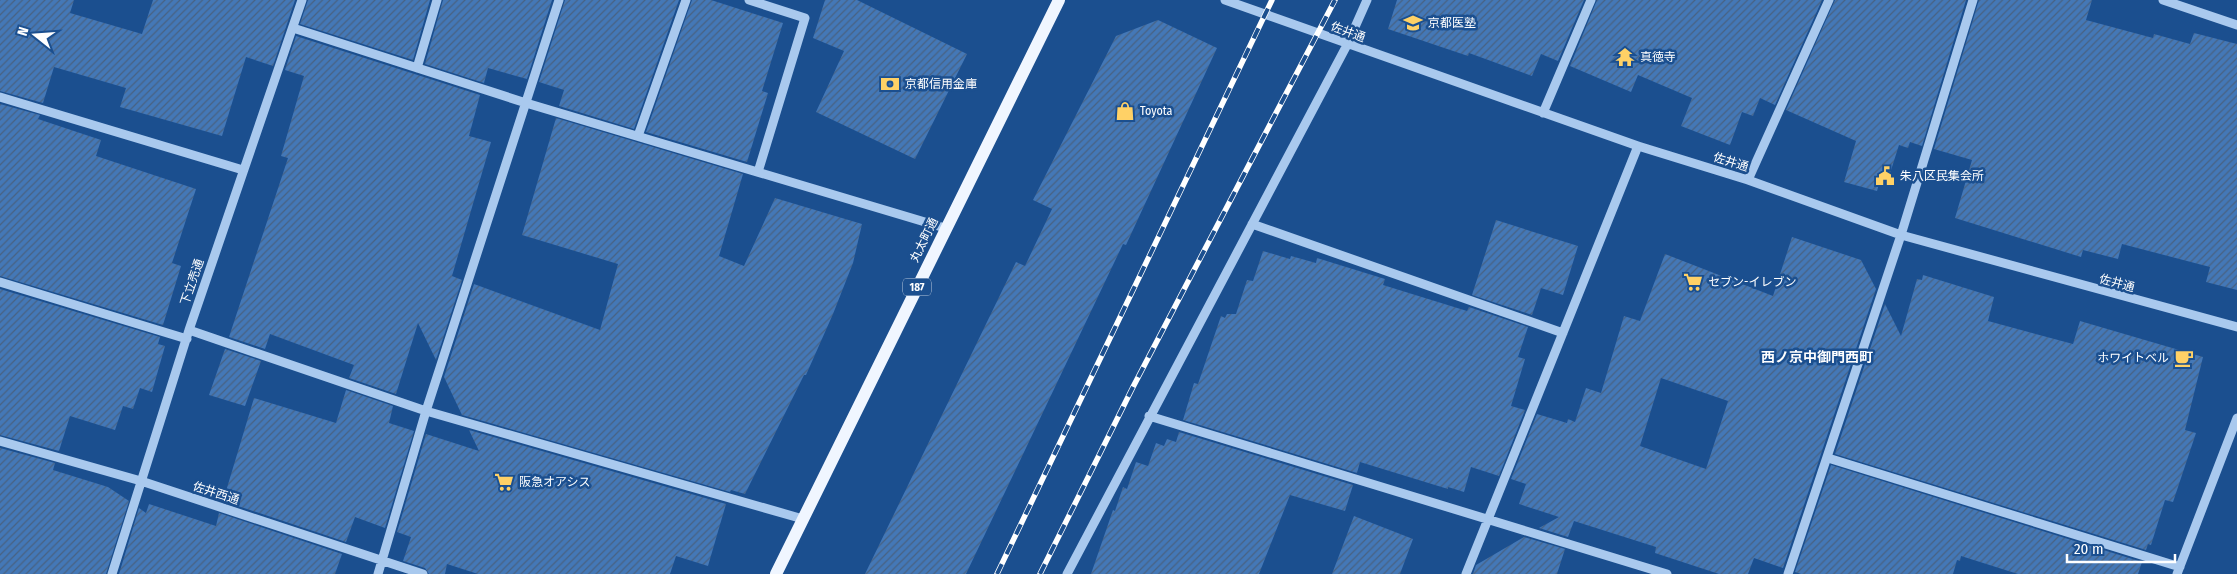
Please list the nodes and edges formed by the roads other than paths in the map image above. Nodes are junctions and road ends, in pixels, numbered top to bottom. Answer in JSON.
{"nodes":[{"id":1,"x":302,"y":0,"type":"edge"},
{"id":2,"x":437,"y":0,"type":"edge"},
{"id":3,"x":559,"y":0,"type":"edge"},
{"id":4,"x":686,"y":0,"type":"edge"},
{"id":5,"x":749,"y":0,"type":"edge"},
{"id":6,"x":1059,"y":0,"type":"edge"},
{"id":7,"x":1225,"y":0,"type":"edge"},
{"id":8,"x":1367,"y":0,"type":"edge"},
{"id":9,"x":1591,"y":0,"type":"edge"},
{"id":10,"x":1827,"y":0,"type":"edge"},
{"id":11,"x":1973,"y":0,"type":"edge"},
{"id":12,"x":2163,"y":0,"type":"edge"},
{"id":13,"x":2237,"y":24,"type":"edge"},
{"id":14,"x":293,"y":28,"type":"junction"},
{"id":15,"x":1347,"y":45,"type":"junction"},
{"id":16,"x":417,"y":68,"type":"junction"},
{"id":17,"x":0,"y":97,"type":"edge"},
{"id":18,"x":526,"y":103,"type":"junction"},
{"id":19,"x":1544,"y":113,"type":"junction"},
{"id":20,"x":638,"y":136,"type":"junction"},
{"id":21,"x":1638,"y":146,"type":"junction"},
{"id":22,"x":243,"y":170,"type":"junction"},
{"id":23,"x":758,"y":172,"type":"junction"},
{"id":24,"x":1748,"y":180,"type":"junction"},
{"id":25,"x":1252,"y":224,"type":"junction"},
{"id":26,"x":945,"y":228,"type":"junction"},
{"id":27,"x":1901,"y":234,"type":"junction"},
{"id":28,"x":0,"y":282,"type":"edge"},
{"id":29,"x":2237,"y":327,"type":"edge"},
{"id":30,"x":1563,"y":333,"type":"junction"},
{"id":31,"x":188,"y":334,"type":"junction"},
{"id":32,"x":426,"y":411,"type":"junction"},
{"id":33,"x":1149,"y":416,"type":"junction"},
{"id":34,"x":2237,"y":418,"type":"edge"},
{"id":35,"x":0,"y":441,"type":"edge"},
{"id":36,"x":1828,"y":458,"type":"junction"},
{"id":37,"x":141,"y":481,"type":"junction"},
{"id":38,"x":803,"y":519,"type":"junction"},
{"id":39,"x":1487,"y":520,"type":"junction"},
{"id":40,"x":382,"y":560,"type":"junction"},
{"id":41,"x":2178,"y":571,"type":"edge"},
{"id":42,"x":112,"y":574,"type":"edge"},
{"id":43,"x":378,"y":574,"type":"edge"},
{"id":44,"x":423,"y":574,"type":"edge"},
{"id":45,"x":776,"y":574,"type":"edge"},
{"id":46,"x":1067,"y":574,"type":"edge"},
{"id":47,"x":1466,"y":574,"type":"edge"},
{"id":48,"x":1667,"y":574,"type":"edge"},
{"id":49,"x":1788,"y":574,"type":"edge"}],
"edges":[{"from":1,"to":14,"type":"street","name":"下立売通"},
{"from":2,"to":16,"type":"street"},
{"from":3,"to":18,"type":"street"},
{"from":4,"to":20,"type":"street"},
{"from":5,"to":23,"type":"street"},
{"from":6,"to":26,"type":"main road","name":"丸太町通","number":"187"},
{"from":7,"to":15,"type":"street","name":"佐井通"},
{"from":8,"to":15,"type":"street"},
{"from":9,"to":19,"type":"street"},
{"from":10,"to":24,"type":"street"},
{"from":11,"to":27,"type":"street"},
{"from":12,"to":13,"type":"street"},
{"from":14,"to":16,"type":"street"},
{"from":14,"to":22,"type":"street","name":"下立売通"},
{"from":15,"to":19,"type":"street","name":"佐井通"},
{"from":15,"to":25,"type":"street"},
{"from":16,"to":18,"type":"street"},
{"from":17,"to":22,"type":"street"},
{"from":18,"to":20,"type":"street"},
{"from":18,"to":32,"type":"street"},
{"from":19,"to":21,"type":"street","name":"佐井通"},
{"from":20,"to":23,"type":"street"},
{"from":21,"to":24,"type":"street","name":"佐井通"},
{"from":21,"to":30,"type":"street"},
{"from":22,"to":31,"type":"street","name":"下立売通"},
{"from":23,"to":26,"type":"street"},
{"from":24,"to":27,"type":"street","name":"佐井通"},
{"from":25,"to":30,"type":"street"},
{"from":25,"to":33,"type":"street"},
{"from":26,"to":38,"type":"main road","name":"丸太町通","number":"187"},
{"from":27,"to":29,"type":"street","name":"佐井通"},
{"from":27,"to":36,"type":"street"},
{"from":28,"to":31,"type":"street"},
{"from":30,"to":39,"type":"street"},
{"from":31,"to":32,"type":"street"},
{"from":31,"to":37,"type":"street","name":"下立売通"},
{"from":32,"to":38,"type":"street"},
{"from":32,"to":40,"type":"street"},
{"from":33,"to":39,"type":"street"},
{"from":33,"to":46,"type":"street"},
{"from":34,"to":41,"type":"street"},
{"from":35,"to":37,"type":"street","name":"佐井西通"},
{"from":36,"to":41,"type":"street"},
{"from":36,"to":49,"type":"street"},
{"from":37,"to":40,"type":"street","name":"佐井西通"},
{"from":37,"to":42,"type":"street","name":"下立売通"},
{"from":38,"to":45,"type":"main road","name":"丸太町通","number":"187"},
{"from":39,"to":47,"type":"street"},
{"from":39,"to":48,"type":"street"},
{"from":40,"to":43,"type":"street"},
{"from":40,"to":44,"type":"street","name":"佐井西通"}]}
